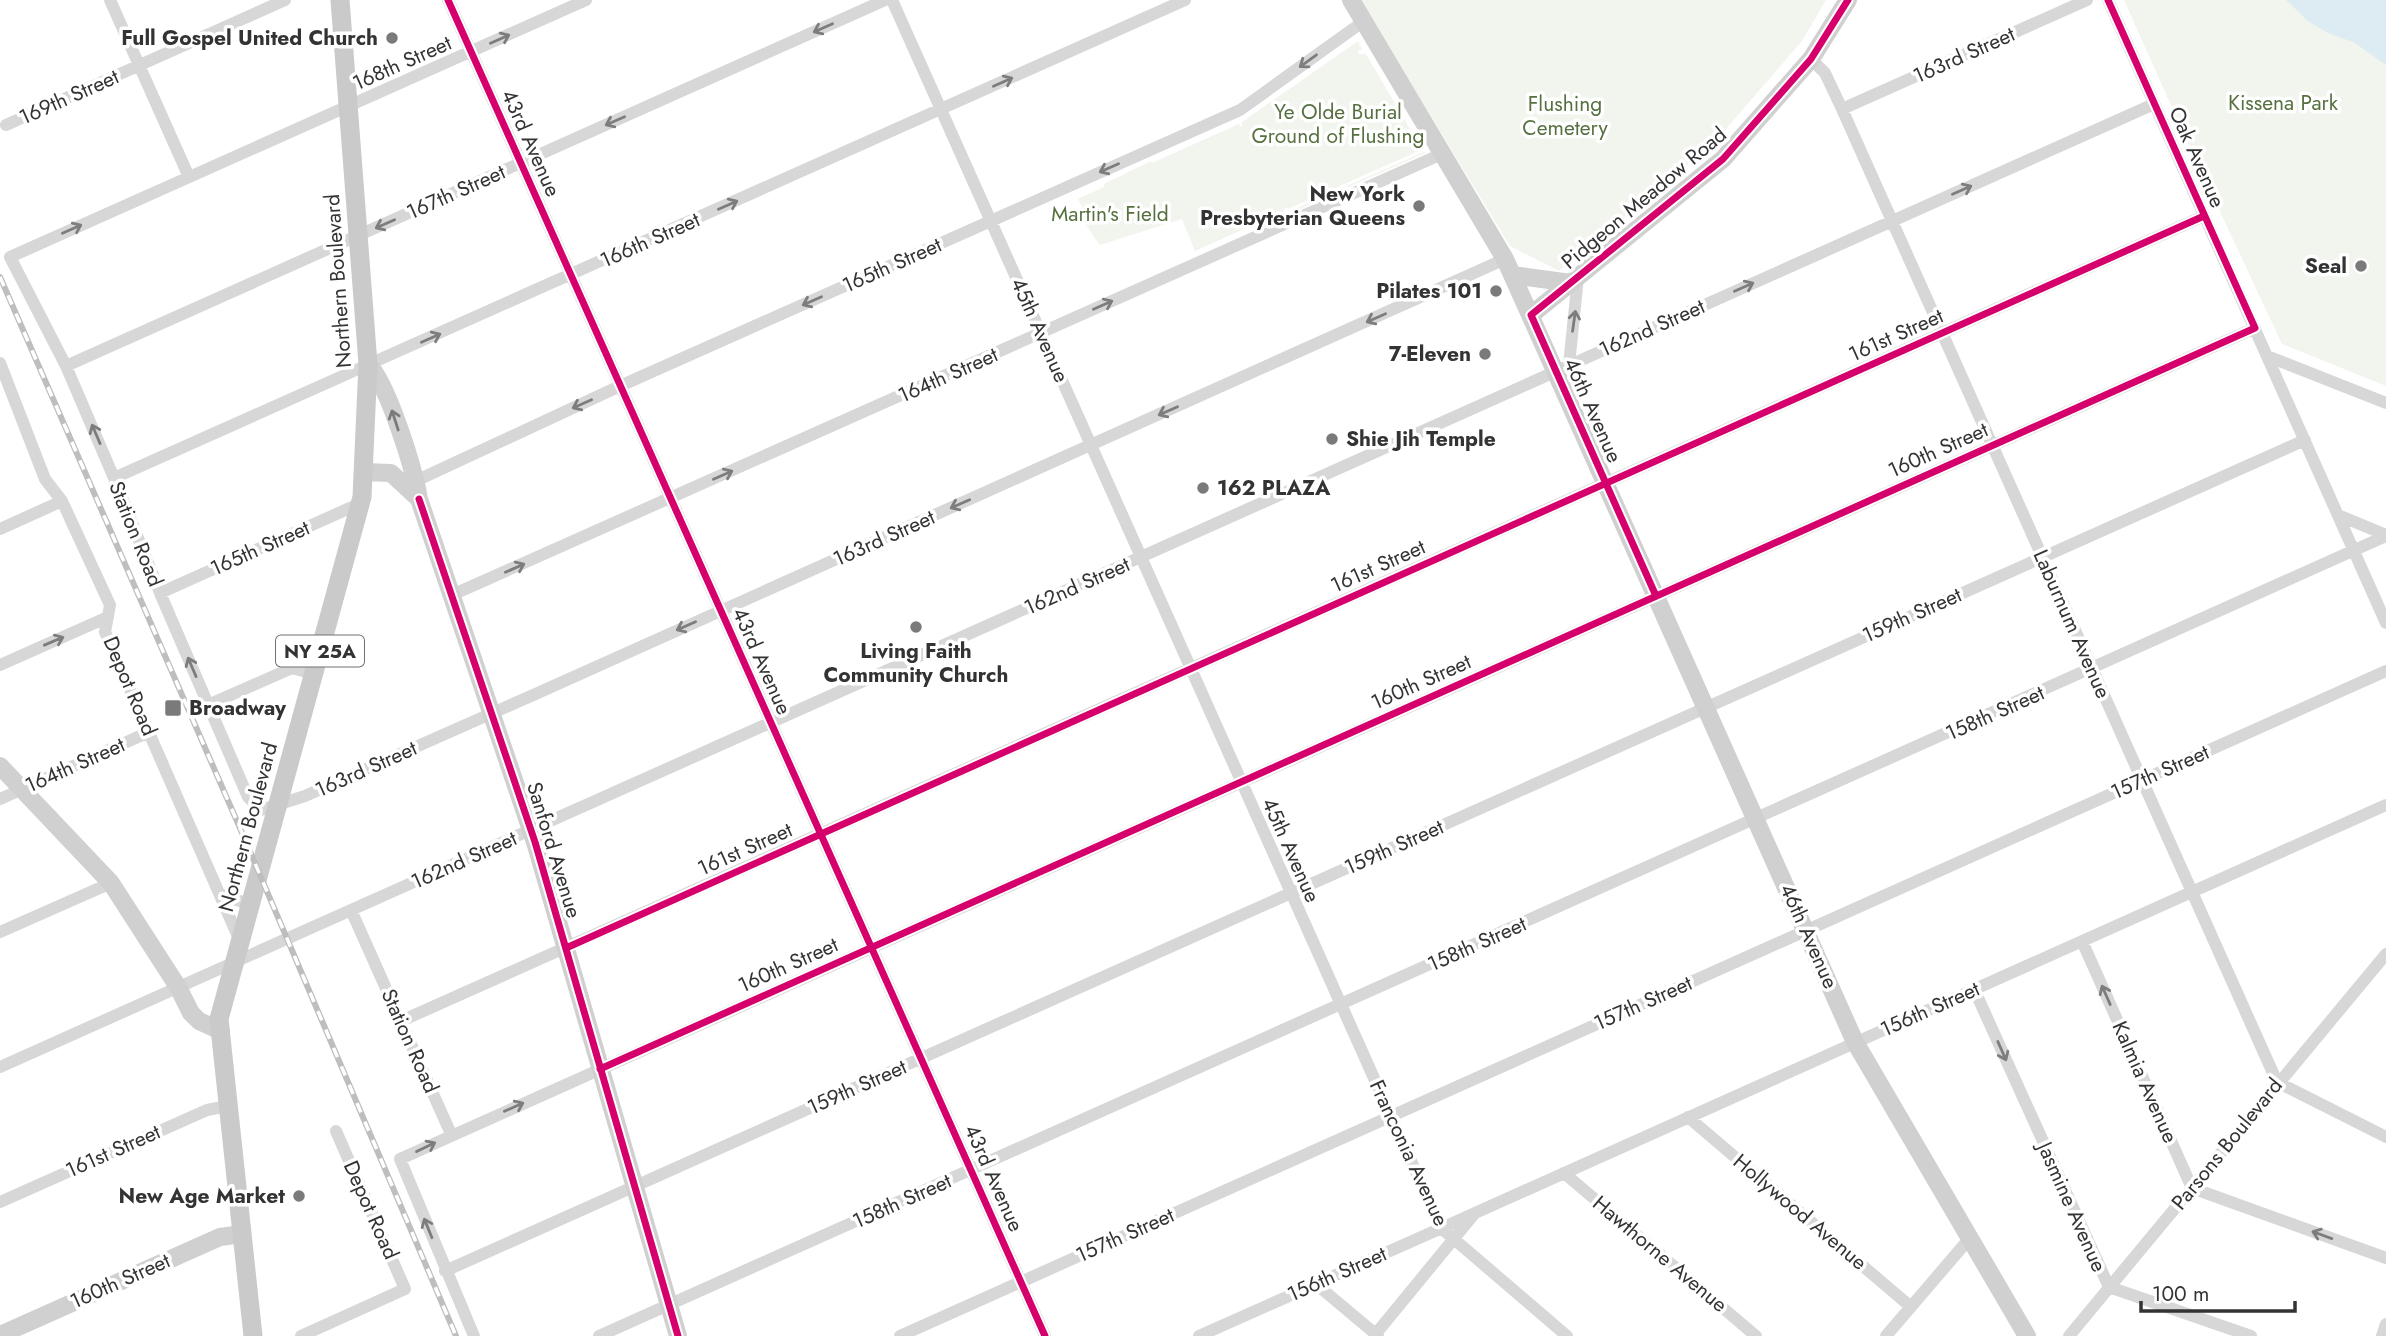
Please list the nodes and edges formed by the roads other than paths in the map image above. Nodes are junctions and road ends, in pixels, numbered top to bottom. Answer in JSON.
{"nodes":[{"id":1,"x":110,"y":0,"type":"edge"},
{"id":2,"x":285,"y":0,"type":"edge"},
{"id":3,"x":340,"y":0,"type":"edge"},
{"id":4,"x":448,"y":0,"type":"edge"},
{"id":5,"x":586,"y":0,"type":"edge"},
{"id":6,"x":885,"y":0,"type":"edge"},
{"id":7,"x":892,"y":0,"type":"edge"},
{"id":8,"x":1185,"y":0,"type":"edge"},
{"id":9,"x":1351,"y":0,"type":"edge"},
{"id":10,"x":1848,"y":0,"type":"edge"},
{"id":11,"x":2087,"y":0,"type":"edge"},
{"id":12,"x":2108,"y":0,"type":"edge"},
{"id":13,"x":1364,"y":21,"type":"junction"},
{"id":14,"x":471,"y":51,"type":"junction"},
{"id":15,"x":1811,"y":59,"type":"junction"},
{"id":16,"x":139,"y":65,"type":"junction"},
{"id":17,"x":2154,"y":104,"type":"junction"},
{"id":18,"x":348,"y":106,"type":"junction"},
{"id":19,"x":941,"y":109,"type":"junction"},
{"id":20,"x":1842,"y":109,"type":"junction"},
{"id":21,"x":6,"y":125,"type":"dead end"},
{"id":22,"x":1444,"y":153,"type":"junction"},
{"id":23,"x":520,"y":163,"type":"junction"},
{"id":24,"x":189,"y":177,"type":"junction"},
{"id":25,"x":2204,"y":216,"type":"junction"},
{"id":26,"x":991,"y":221,"type":"junction"},
{"id":27,"x":1892,"y":221,"type":"junction"},
{"id":28,"x":357,"y":236,"type":"junction"},
{"id":29,"x":10,"y":257,"type":"joint"},
{"id":30,"x":1509,"y":267,"type":"junction"},
{"id":31,"x":571,"y":275,"type":"junction"},
{"id":32,"x":1575,"y":280,"type":"junction"},
{"id":33,"x":1531,"y":315,"type":"junction"},
{"id":34,"x":2255,"y":328,"type":"junction"},
{"id":35,"x":1041,"y":333,"type":"junction"},
{"id":36,"x":1942,"y":334,"type":"junction"},
{"id":37,"x":2267,"y":356,"type":"junction"},
{"id":38,"x":0,"y":363,"type":"edge"},
{"id":39,"x":368,"y":364,"type":"junction"},
{"id":40,"x":66,"y":366,"type":"junction"},
{"id":41,"x":1563,"y":368,"type":"junction"},
{"id":42,"x":620,"y":386,"type":"junction"},
{"id":43,"x":5,"y":394,"type":"edge"},
{"id":44,"x":2386,"y":403,"type":"edge"},
{"id":45,"x":2305,"y":440,"type":"junction"},
{"id":46,"x":1091,"y":445,"type":"junction"},
{"id":47,"x":1992,"y":445,"type":"junction"},
{"id":48,"x":364,"y":472,"type":"junction"},
{"id":49,"x":114,"y":478,"type":"junction"},
{"id":50,"x":411,"y":483,"type":"junction"},
{"id":51,"x":1607,"y":483,"type":"junction"},
{"id":52,"x":671,"y":498,"type":"junction"},
{"id":53,"x":362,"y":500,"type":"junction"},
{"id":54,"x":62,"y":501,"type":"junction"},
{"id":55,"x":2338,"y":515,"type":"junction"},
{"id":56,"x":0,"y":529,"type":"edge"},
{"id":57,"x":2386,"y":536,"type":"edge"},
{"id":58,"x":2354,"y":552,"type":"junction"},
{"id":59,"x":1141,"y":557,"type":"junction"},
{"id":60,"x":2042,"y":557,"type":"junction"},
{"id":61,"x":160,"y":593,"type":"junction"},
{"id":62,"x":452,"y":595,"type":"junction"},
{"id":63,"x":1656,"y":596,"type":"junction"},
{"id":64,"x":720,"y":611,"type":"junction"},
{"id":65,"x":108,"y":617,"type":"junction"},
{"id":66,"x":2386,"y":623,"type":"edge"},
{"id":67,"x":0,"y":665,"type":"edge"},
{"id":68,"x":1191,"y":669,"type":"junction"},
{"id":69,"x":2092,"y":669,"type":"junction"},
{"id":70,"x":2386,"y":671,"type":"edge"},
{"id":71,"x":314,"y":674,"type":"junction"},
{"id":72,"x":208,"y":705,"type":"junction"},
{"id":73,"x":1706,"y":707,"type":"junction"},
{"id":74,"x":492,"y":713,"type":"junction"},
{"id":75,"x":771,"y":723,"type":"junction"},
{"id":76,"x":149,"y":732,"type":"junction"},
{"id":77,"x":0,"y":766,"type":"edge"},
{"id":78,"x":2141,"y":780,"type":"junction"},
{"id":79,"x":1241,"y":781,"type":"junction"},
{"id":80,"x":23,"y":788,"type":"junction"},
{"id":81,"x":0,"y":799,"type":"edge"},
{"id":82,"x":2386,"y":805,"type":"edge"},
{"id":83,"x":270,"y":807,"type":"junction"},
{"id":84,"x":1756,"y":819,"type":"junction"},
{"id":85,"x":531,"y":831,"type":"junction"},
{"id":86,"x":821,"y":834,"type":"junction"},
{"id":87,"x":111,"y":883,"type":"junction"},
{"id":88,"x":2192,"y":892,"type":"junction"},
{"id":89,"x":1291,"y":893,"type":"junction"},
{"id":90,"x":220,"y":894,"type":"junction"},
{"id":91,"x":251,"y":905,"type":"junction"},
{"id":92,"x":351,"y":910,"type":"junction"},
{"id":93,"x":1806,"y":930,"type":"junction"},
{"id":94,"x":0,"y":932,"type":"edge"},
{"id":95,"x":2082,"y":941,"type":"junction"},
{"id":96,"x":241,"y":942,"type":"junction"},
{"id":97,"x":871,"y":946,"type":"junction"},
{"id":98,"x":566,"y":948,"type":"junction"},
{"id":99,"x":2386,"y":955,"type":"edge"},
{"id":100,"x":235,"y":961,"type":"junction"},
{"id":101,"x":178,"y":987,"type":"junction"},
{"id":102,"x":1974,"y":989,"type":"junction"},
{"id":103,"x":1341,"y":1004,"type":"junction"},
{"id":104,"x":401,"y":1021,"type":"junction"},
{"id":105,"x":220,"y":1031,"type":"junction"},
{"id":106,"x":1855,"y":1042,"type":"junction"},
{"id":107,"x":921,"y":1059,"type":"junction"},
{"id":108,"x":0,"y":1067,"type":"edge"},
{"id":109,"x":600,"y":1069,"type":"junction"},
{"id":110,"x":2277,"y":1082,"type":"junction"},
{"id":111,"x":228,"y":1106,"type":"junction"},
{"id":112,"x":1391,"y":1116,"type":"junction"},
{"id":113,"x":1688,"y":1117,"type":"junction"},
{"id":114,"x":336,"y":1131,"type":"dead end"},
{"id":115,"x":451,"y":1134,"type":"junction"},
{"id":116,"x":2386,"y":1137,"type":"edge"},
{"id":117,"x":971,"y":1170,"type":"junction"},
{"id":118,"x":1564,"y":1173,"type":"junction"},
{"id":119,"x":634,"y":1187,"type":"junction"},
{"id":120,"x":2192,"y":1188,"type":"junction"},
{"id":121,"x":0,"y":1202,"type":"edge"},
{"id":122,"x":1475,"y":1213,"type":"junction"},
{"id":123,"x":1441,"y":1228,"type":"junction"},
{"id":124,"x":242,"y":1234,"type":"junction"},
{"id":125,"x":1454,"y":1239,"type":"junction"},
{"id":126,"x":1969,"y":1239,"type":"junction"},
{"id":127,"x":2386,"y":1258,"type":"edge"},
{"id":128,"x":445,"y":1271,"type":"junction"},
{"id":129,"x":1021,"y":1281,"type":"junction"},
{"id":130,"x":1316,"y":1284,"type":"junction"},
{"id":131,"x":2109,"y":1287,"type":"junction"},
{"id":132,"x":668,"y":1305,"type":"junction"},
{"id":133,"x":1911,"y":1307,"type":"junction"},
{"id":134,"x":2386,"y":1324,"type":"edge"},
{"id":135,"x":0,"y":1335,"type":"edge"},
{"id":136,"x":1376,"y":1335,"type":"edge"},
{"id":137,"x":253,"y":1336,"type":"edge"},
{"id":138,"x":300,"y":1336,"type":"edge"},
{"id":139,"x":474,"y":1336,"type":"edge"},
{"id":140,"x":600,"y":1336,"type":"edge"},
{"id":141,"x":678,"y":1336,"type":"edge"},
{"id":142,"x":900,"y":1336,"type":"edge"},
{"id":143,"x":1045,"y":1336,"type":"edge"},
{"id":144,"x":1199,"y":1336,"type":"edge"},
{"id":145,"x":1567,"y":1336,"type":"edge"},
{"id":146,"x":1756,"y":1336,"type":"edge"},
{"id":147,"x":1886,"y":1336,"type":"edge"},
{"id":148,"x":2027,"y":1336,"type":"edge"},
{"id":149,"x":2069,"y":1336,"type":"edge"},
{"id":150,"x":2251,"y":1336,"type":"edge"},
{"id":151,"x":2382,"y":1336,"type":"edge"}],
"edges":[{"from":1,"to":16,"type":"street"},
{"from":2,"to":16,"type":"street","name":"169th Street"},
{"from":3,"to":18,"type":"main road","name":"Northern Boulevard"},
{"from":4,"to":14,"type":"street","name":"43rd Avenue"},
{"from":14,"to":5,"type":"street","name":"168th Street","one_way":true},
{"from":6,"to":23,"type":"street","name":"167th Street","one_way":true},
{"from":7,"to":19,"type":"street","name":"45th Avenue"},
{"from":19,"to":8,"type":"street","name":"166th Street","one_way":true},
{"from":9,"to":13,"type":"street","name":"46th Avenue"},
{"from":10,"to":15,"type":"street","name":"Pidgeon Meadow Road"},
{"from":11,"to":20,"type":"street","name":"163rd Street"},
{"from":12,"to":17,"type":"street","name":"Oak Avenue"},
{"from":13,"to":22,"type":"street","name":"46th Avenue"},
{"from":13,"to":26,"type":"street","name":"165th Street","one_way":true},
{"from":14,"to":18,"type":"street","name":"168th Street"},
{"from":14,"to":23,"type":"street","name":"43rd Avenue"},
{"from":15,"to":20,"type":"street","name":"Laburnum Avenue"},
{"from":15,"to":32,"type":"street","name":"Pidgeon Meadow Road"},
{"from":16,"to":21,"type":"street","name":"169th Street"},
{"from":16,"to":24,"type":"street"},
{"from":17,"to":25,"type":"street","name":"Oak Avenue"},
{"from":27,"to":17,"type":"street","name":"162nd Street","one_way":true},
{"from":18,"to":24,"type":"street","name":"168th Street"},
{"from":18,"to":28,"type":"main road","name":"Northern Boulevard"},
{"from":19,"to":26,"type":"street","name":"45th Avenue"},
{"from":31,"to":19,"type":"street","name":"166th Street","one_way":true},
{"from":20,"to":27,"type":"street","name":"Laburnum Avenue"},
{"from":22,"to":30,"type":"street","name":"46th Avenue"},
{"from":35,"to":22,"type":"street","name":"164th Street","one_way":true},
{"from":23,"to":28,"type":"street","name":"167th Street","one_way":true},
{"from":23,"to":31,"type":"street","name":"43rd Avenue"},
{"from":29,"to":24,"type":"street","name":"168th Street","one_way":true},
{"from":25,"to":34,"type":"street","name":"Oak Avenue"},
{"from":25,"to":36,"type":"street","name":"161st Street"},
{"from":26,"to":35,"type":"street","name":"45th Avenue"},
{"from":26,"to":42,"type":"street","name":"165th Street","one_way":true},
{"from":27,"to":36,"type":"street","name":"Laburnum Avenue"},
{"from":41,"to":27,"type":"street","name":"162nd Street","one_way":true},
{"from":28,"to":39,"type":"main road","name":"Northern Boulevard"},
{"from":28,"to":40,"type":"street","name":"167th Street"},
{"from":29,"to":40,"type":"street","name":"Station Road"},
{"from":30,"to":32,"type":"street"},
{"from":30,"to":33,"type":"street","name":"46th Avenue"},
{"from":30,"to":46,"type":"street","name":"163rd Street","one_way":true},
{"from":39,"to":31,"type":"street","name":"166th Street","one_way":true},
{"from":31,"to":42,"type":"street","name":"43rd Avenue"},
{"from":32,"to":33,"type":"street","name":"Pidgeon Meadow Road"},
{"from":41,"to":32,"type":"street","name":"Pidgeon Meadow Road","one_way":true},
{"from":33,"to":41,"type":"street","name":"46th Avenue"},
{"from":34,"to":37,"type":"street","name":"Oak Avenue"},
{"from":34,"to":47,"type":"street","name":"160th Street"},
{"from":35,"to":46,"type":"street","name":"45th Avenue"},
{"from":52,"to":35,"type":"street","name":"164th Street","one_way":true},
{"from":36,"to":47,"type":"street","name":"Laburnum Avenue"},
{"from":36,"to":51,"type":"street","name":"161st Street"},
{"from":37,"to":44,"type":"street"},
{"from":37,"to":45,"type":"street","name":"Oak Avenue"},
{"from":38,"to":43,"type":"street","name":"Depot Road"},
{"from":39,"to":48,"type":"main road","name":"Northern Boulevard"},
{"from":39,"to":49,"type":"street","name":"166th Street"},
{"from":50,"to":39,"type":"street","name":"Sanford Avenue","one_way":true},
{"from":49,"to":40,"type":"street","name":"Station Road","one_way":true},
{"from":41,"to":51,"type":"street","name":"46th Avenue"},
{"from":41,"to":59,"type":"street","name":"162nd Street"},
{"from":42,"to":50,"type":"street","name":"165th Street","one_way":true},
{"from":42,"to":52,"type":"street","name":"43rd Avenue"},
{"from":43,"to":54,"type":"street","name":"Depot Road"},
{"from":45,"to":55,"type":"street","name":"Oak Avenue"},
{"from":45,"to":60,"type":"street","name":"159th Street"},
{"from":46,"to":59,"type":"street","name":"45th Avenue"},
{"from":46,"to":64,"type":"street","name":"163rd Street","one_way":true},
{"from":47,"to":60,"type":"street","name":"Laburnum Avenue"},
{"from":47,"to":63,"type":"street","name":"160th Street"},
{"from":48,"to":50,"type":"street"},
{"from":48,"to":53,"type":"main road","name":"Northern Boulevard"},
{"from":49,"to":61,"type":"street","name":"Station Road"},
{"from":50,"to":62,"type":"street","name":"Sanford Avenue"},
{"from":51,"to":63,"type":"street","name":"46th Avenue"},
{"from":51,"to":68,"type":"street","name":"161st Street"},
{"from":62,"to":52,"type":"street","name":"164th Street","one_way":true},
{"from":52,"to":64,"type":"street","name":"43rd Avenue"},
{"from":53,"to":61,"type":"street","name":"165th Street"},
{"from":53,"to":71,"type":"main road","name":"Northern Boulevard","number":"NY 25A"},
{"from":54,"to":56,"type":"street"},
{"from":54,"to":65,"type":"street","name":"Depot Road"},
{"from":55,"to":57,"type":"street"},
{"from":55,"to":58,"type":"street","name":"Oak Avenue"},
{"from":57,"to":58,"type":"street","name":"158th Street"},
{"from":58,"to":66,"type":"street","name":"Oak Avenue"},
{"from":58,"to":69,"type":"street","name":"158th Street"},
{"from":59,"to":68,"type":"street","name":"45th Avenue"},
{"from":59,"to":75,"type":"street","name":"162nd Street"},
{"from":60,"to":69,"type":"street","name":"Laburnum Avenue"},
{"from":60,"to":73,"type":"street","name":"159th Street"},
{"from":72,"to":61,"type":"street","name":"Station Road","one_way":true},
{"from":62,"to":74,"type":"street","name":"Sanford Avenue"},
{"from":63,"to":73,"type":"street","name":"46th Avenue"},
{"from":63,"to":79,"type":"street","name":"160th Street"},
{"from":64,"to":74,"type":"street","name":"163rd Street","one_way":true},
{"from":64,"to":75,"type":"street","name":"43rd Avenue"},
{"from":67,"to":65,"type":"street","one_way":true},
{"from":65,"to":76,"type":"street","name":"Depot Road"},
{"from":68,"to":79,"type":"street","name":"45th Avenue"},
{"from":68,"to":86,"type":"street","name":"161st Street"},
{"from":69,"to":78,"type":"street","name":"Laburnum Avenue"},
{"from":69,"to":84,"type":"street","name":"158th Street"},
{"from":70,"to":78,"type":"street","name":"157th Street"},
{"from":71,"to":72,"type":"street"},
{"from":71,"to":83,"type":"main road","name":"Northern Boulevard","number":"NY 25A"},
{"from":72,"to":83,"type":"street","name":"Station Road"},
{"from":73,"to":84,"type":"street","name":"46th Avenue"},
{"from":73,"to":89,"type":"street","name":"159th Street"},
{"from":74,"to":83,"type":"street","name":"163rd Street"},
{"from":74,"to":85,"type":"street","name":"Sanford Avenue"},
{"from":75,"to":85,"type":"street","name":"162nd Street"},
{"from":75,"to":86,"type":"street","name":"43rd Avenue"},
{"from":76,"to":80,"type":"street","name":"164th Street"},
{"from":76,"to":90,"type":"street","name":"Depot Road"},
{"from":77,"to":80,"type":"street"},
{"from":78,"to":88,"type":"street","name":"Laburnum Avenue"},
{"from":78,"to":93,"type":"street","name":"157th Street"},
{"from":79,"to":89,"type":"street","name":"45th Avenue"},
{"from":79,"to":97,"type":"street","name":"160th Street"},
{"from":80,"to":81,"type":"street","name":"164th Street"},
{"from":80,"to":87,"type":"street"},
{"from":82,"to":88,"type":"street","name":"156th Street"},
{"from":83,"to":91,"type":"main road","name":"Northern Boulevard","number":"NY 25A"},
{"from":84,"to":93,"type":"street","name":"46th Avenue"},
{"from":84,"to":103,"type":"street","name":"158th Street"},
{"from":85,"to":92,"type":"street","name":"162nd Street"},
{"from":85,"to":98,"type":"street","name":"Sanford Avenue"},
{"from":86,"to":97,"type":"street","name":"43rd Avenue"},
{"from":86,"to":98,"type":"street","name":"161st Street"},
{"from":87,"to":94,"type":"street"},
{"from":87,"to":101,"type":"street"},
{"from":88,"to":95,"type":"street","name":"156th Street"},
{"from":88,"to":110,"type":"street","name":"Laburnum Avenue"},
{"from":89,"to":103,"type":"street","name":"45th Avenue"},
{"from":89,"to":107,"type":"street","name":"159th Street"},
{"from":90,"to":91,"type":"street"},
{"from":90,"to":96,"type":"street","name":"Depot Road"},
{"from":91,"to":96,"type":"main road","name":"Northern Boulevard","number":"NY 25A"},
{"from":92,"to":100,"type":"street","name":"162nd Street"},
{"from":92,"to":104,"type":"street","name":"Station Road"},
{"from":93,"to":106,"type":"street","name":"46th Avenue"},
{"from":93,"to":112,"type":"street","name":"157th Street"},
{"from":95,"to":102,"type":"street","name":"156th Street"},
{"from":120,"to":95,"type":"street","name":"Kalmia Avenue","one_way":true},
{"from":96,"to":100,"type":"main road","name":"Northern Boulevard","number":"NY 25A"},
{"from":97,"to":107,"type":"street","name":"43rd Avenue"},
{"from":97,"to":109,"type":"street","name":"160th Street"},
{"from":98,"to":104,"type":"street","name":"161st Street"},
{"from":98,"to":109,"type":"street","name":"Sanford Avenue"},
{"from":99,"to":110,"type":"street","name":"Parsons Boulevard"},
{"from":100,"to":101,"type":"street","name":"162nd Street"},
{"from":100,"to":105,"type":"main road","name":"Northern Boulevard","number":"NY 25A"},
{"from":101,"to":105,"type":"street"},
{"from":101,"to":108,"type":"street","name":"162nd Street"},
{"from":102,"to":106,"type":"street","name":"156th Street"},
{"from":102,"to":131,"type":"street","name":"Jasmine Avenue","one_way":true},
{"from":103,"to":112,"type":"street","name":"Franconia Avenue"},
{"from":103,"to":117,"type":"street","name":"158th Street"},
{"from":104,"to":115,"type":"street","name":"Station Road"},
{"from":105,"to":111,"type":"main road","name":"Northern Boulevard","number":"NY 25A"},
{"from":106,"to":113,"type":"street","name":"156th Street"},
{"from":106,"to":126,"type":"street","name":"46th Avenue"},
{"from":107,"to":117,"type":"street","name":"43rd Avenue"},
{"from":107,"to":119,"type":"street","name":"159th Street"},
{"from":115,"to":109,"type":"street","name":"160th Street","one_way":true},
{"from":109,"to":119,"type":"street","name":"Sanford Avenue"},
{"from":110,"to":116,"type":"street"},
{"from":110,"to":120,"type":"street","name":"Parsons Boulevard"},
{"from":111,"to":121,"type":"street","name":"161st Street"},
{"from":111,"to":124,"type":"main road","name":"Northern Boulevard","number":"NY 25A"},
{"from":112,"to":123,"type":"street","name":"Franconia Avenue"},
{"from":112,"to":129,"type":"street","name":"157th Street"},
{"from":113,"to":118,"type":"street","name":"156th Street"},
{"from":113,"to":133,"type":"street","name":"Hollywood Avenue"},
{"from":114,"to":138,"type":"street","name":"Depot Road"},
{"from":128,"to":115,"type":"street","name":"160th Street","one_way":true},
{"from":117,"to":129,"type":"street","name":"43rd Avenue"},
{"from":117,"to":132,"type":"street","name":"158th Street"},
{"from":118,"to":122,"type":"street","name":"156th Street"},
{"from":118,"to":146,"type":"street","name":"Hawthorne Avenue"},
{"from":119,"to":128,"type":"street","name":"159th Street"},
{"from":119,"to":132,"type":"street","name":"Sanford Avenue"},
{"from":127,"to":120,"type":"street","one_way":true},
{"from":120,"to":131,"type":"street","name":"Parsons Boulevard"},
{"from":122,"to":123,"type":"street","name":"156th Street"},
{"from":122,"to":125,"type":"street","name":"156th Street"},
{"from":123,"to":125,"type":"street","name":"Franconia Avenue"},
{"from":123,"to":130,"type":"street","name":"156th Street"},
{"from":124,"to":135,"type":"street","name":"160th Street"},
{"from":124,"to":137,"type":"main road","name":"Northern Boulevard","number":"NY 25A"},
{"from":125,"to":136,"type":"street","name":"156th Street"},
{"from":125,"to":145,"type":"street","name":"Franconia Avenue"},
{"from":126,"to":133,"type":"street"},
{"from":126,"to":148,"type":"street","name":"46th Avenue"},
{"from":128,"to":139,"type":"street"},
{"from":129,"to":142,"type":"street","name":"157th Street"},
{"from":129,"to":143,"type":"street","name":"43rd Avenue"},
{"from":130,"to":136,"type":"street"},
{"from":130,"to":144,"type":"street","name":"156th Street"},
{"from":131,"to":149,"type":"street","name":"Parsons Boulevard"},
{"from":131,"to":150,"type":"street","name":"Jasmine Avenue"},
{"from":132,"to":140,"type":"street","name":"158th Street"},
{"from":132,"to":141,"type":"street","name":"Sanford Avenue"},
{"from":133,"to":147,"type":"street"},
{"from":134,"to":151,"type":"street"}]}
